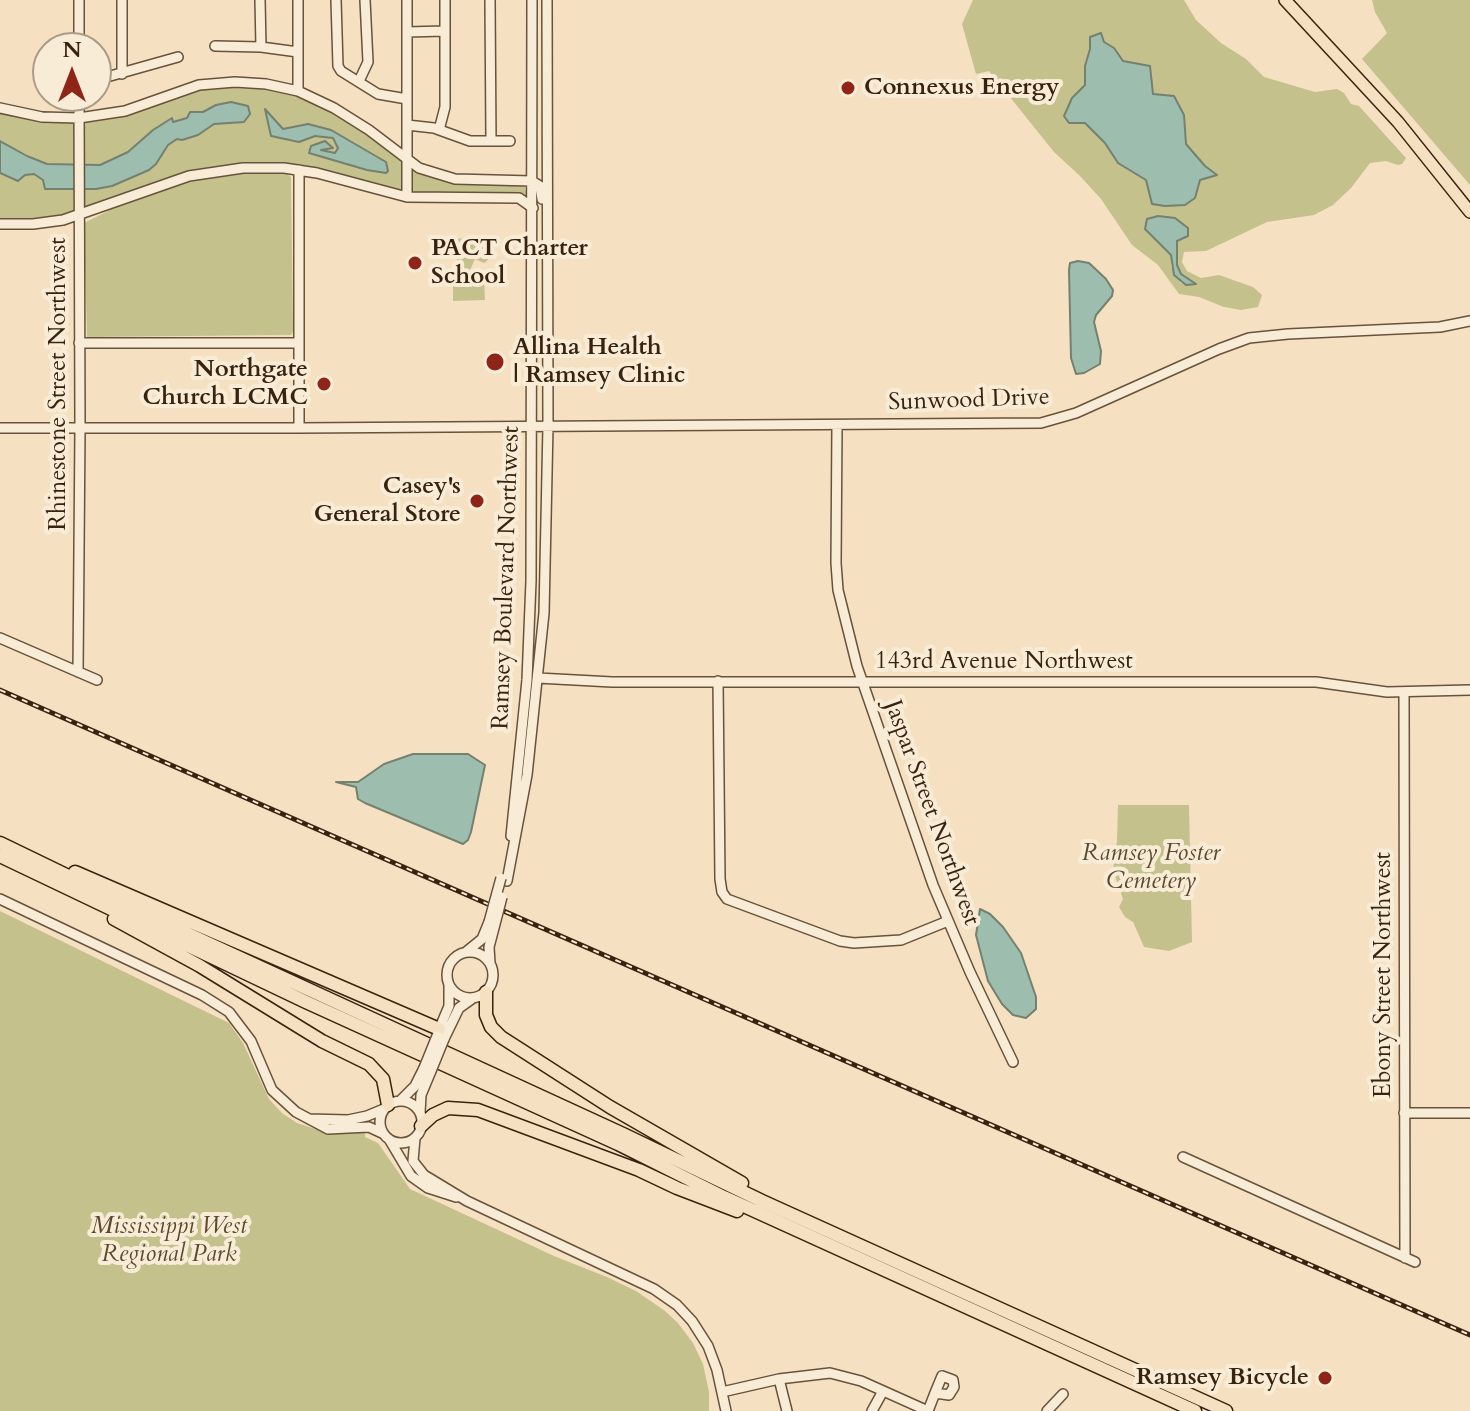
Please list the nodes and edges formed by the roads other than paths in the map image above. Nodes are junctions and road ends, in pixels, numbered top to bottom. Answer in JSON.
{"nodes":[{"id":1,"x":79,"y":0,"type":"edge"},
{"id":2,"x":122,"y":0,"type":"edge"},
{"id":3,"x":260,"y":0,"type":"edge"},
{"id":4,"x":298,"y":0,"type":"edge"},
{"id":5,"x":336,"y":0,"type":"edge"},
{"id":6,"x":365,"y":0,"type":"edge"},
{"id":7,"x":407,"y":0,"type":"edge"},
{"id":8,"x":445,"y":0,"type":"edge"},
{"id":9,"x":490,"y":0,"type":"edge"},
{"id":10,"x":532,"y":0,"type":"edge"},
{"id":11,"x":547,"y":0,"type":"edge"},
{"id":12,"x":1285,"y":0,"type":"edge"},
{"id":13,"x":444,"y":31,"type":"junction"},
{"id":14,"x":79,"y":32,"type":"edge"},
{"id":15,"x":407,"y":32,"type":"junction"},
{"id":16,"x":215,"y":46,"type":"dead end"},
{"id":17,"x":261,"y":47,"type":"junction"},
{"id":18,"x":298,"y":52,"type":"junction"},
{"id":19,"x":178,"y":57,"type":"dead end"},
{"id":20,"x":122,"y":74,"type":"junction"},
{"id":21,"x":112,"y":76,"type":"edge"},
{"id":22,"x":359,"y":81,"type":"junction"},
{"id":23,"x":298,"y":91,"type":"junction"},
{"id":24,"x":407,"y":99,"type":"junction"},
{"id":25,"x":0,"y":108,"type":"edge"},
{"id":26,"x":79,"y":112,"type":"edge"},
{"id":27,"x":79,"y":118,"type":"junction"},
{"id":28,"x":407,"y":125,"type":"junction"},
{"id":29,"x":439,"y":130,"type":"junction"},
{"id":30,"x":491,"y":141,"type":"junction"},
{"id":31,"x":510,"y":141,"type":"dead end"},
{"id":32,"x":407,"y":158,"type":"junction"},
{"id":33,"x":299,"y":170,"type":"junction"},
{"id":34,"x":532,"y":181,"type":"junction"},
{"id":35,"x":407,"y":197,"type":"junction"},
{"id":36,"x":533,"y":208,"type":"junction"},
{"id":37,"x":1470,"y":212,"type":"edge"},
{"id":38,"x":79,"y":214,"type":"junction"},
{"id":39,"x":0,"y":224,"type":"edge"},
{"id":40,"x":547,"y":301,"type":"junction"},
{"id":41,"x":1470,"y":321,"type":"edge"},
{"id":42,"x":79,"y":343,"type":"junction"},
{"id":43,"x":299,"y":343,"type":"junction"},
{"id":44,"x":837,"y":425,"type":"junction"},
{"id":45,"x":533,"y":426,"type":"junction"},
{"id":46,"x":548,"y":426,"type":"junction"},
{"id":47,"x":0,"y":428,"type":"edge"},
{"id":48,"x":80,"y":428,"type":"junction"},
{"id":49,"x":299,"y":428,"type":"junction"},
{"id":50,"x":0,"y":638,"type":"edge"},
{"id":51,"x":78,"y":672,"type":"junction"},
{"id":52,"x":538,"y":678,"type":"junction"},
{"id":53,"x":97,"y":680,"type":"dead end"},
{"id":54,"x":718,"y":681,"type":"junction"},
{"id":55,"x":863,"y":682,"type":"junction"},
{"id":56,"x":1470,"y":690,"type":"edge"},
{"id":57,"x":1404,"y":692,"type":"junction"},
{"id":58,"x":6,"y":846,"type":"edge"},
{"id":59,"x":0,"y":856,"type":"edge"},
{"id":60,"x":504,"y":879,"type":"junction"},
{"id":61,"x":61,"y":885,"type":"junction"},
{"id":62,"x":0,"y":899,"type":"edge"},
{"id":63,"x":948,"y":921,"type":"junction"},
{"id":64,"x":492,"y":923,"type":"junction"},
{"id":65,"x":466,"y":952,"type":"junction"},
{"id":66,"x":490,"y":963,"type":"junction"},
{"id":67,"x":449,"y":986,"type":"junction"},
{"id":68,"x":486,"y":992,"type":"junction"},
{"id":69,"x":473,"y":998,"type":"junction"},
{"id":70,"x":440,"y":1035,"type":"junction"},
{"id":71,"x":1013,"y":1062,"type":"dead end"},
{"id":72,"x":428,"y":1065,"type":"junction"},
{"id":73,"x":391,"y":1105,"type":"junction"},
{"id":74,"x":1404,"y":1113,"type":"junction"},
{"id":75,"x":1470,"y":1113,"type":"edge"},
{"id":76,"x":306,"y":1118,"type":"junction"},
{"id":77,"x":419,"y":1125,"type":"junction"},
{"id":78,"x":386,"y":1136,"type":"junction"},
{"id":79,"x":1183,"y":1157,"type":"dead end"},
{"id":80,"x":467,"y":1201,"type":"junction"},
{"id":81,"x":799,"y":1218,"type":"junction"},
{"id":82,"x":832,"y":1246,"type":"junction"},
{"id":83,"x":779,"y":1379,"type":"junction"},
{"id":84,"x":883,"y":1391,"type":"junction"},
{"id":85,"x":722,"y":1392,"type":"junction"},
{"id":86,"x":935,"y":1393,"type":"dead end"},
{"id":87,"x":1063,"y":1394,"type":"dead end"},
{"id":88,"x":726,"y":1411,"type":"edge"},
{"id":89,"x":787,"y":1411,"type":"edge"},
{"id":90,"x":872,"y":1411,"type":"edge"},
{"id":91,"x":928,"y":1411,"type":"edge"},
{"id":92,"x":1047,"y":1411,"type":"edge"},
{"id":93,"x":1195,"y":1411,"type":"edge"},
{"id":94,"x":1226,"y":1411,"type":"edge"}],
"edges":[{"from":1,"to":14,"type":"street"},
{"from":2,"to":20,"type":"street"},
{"from":3,"to":17,"type":"street"},
{"from":4,"to":18,"type":"street"},
{"from":5,"to":22,"type":"street"},
{"from":6,"to":22,"type":"street"},
{"from":7,"to":15,"type":"street"},
{"from":8,"to":13,"type":"street"},
{"from":9,"to":30,"type":"street"},
{"from":10,"to":34,"type":"street","name":"Ramsey Boulevard Northwest"},
{"from":11,"to":40,"type":"street","name":"Ramsey Boulevard Northwest"},
{"from":12,"to":37,"type":"main road"},
{"from":13,"to":15,"type":"street"},
{"from":13,"to":29,"type":"street"},
{"from":15,"to":24,"type":"street"},
{"from":16,"to":17,"type":"street"},
{"from":17,"to":18,"type":"street"},
{"from":18,"to":23,"type":"street"},
{"from":19,"to":20,"type":"street"},
{"from":20,"to":21,"type":"street"},
{"from":22,"to":24,"type":"street"},
{"from":23,"to":27,"type":"street"},
{"from":23,"to":32,"type":"street"},
{"from":24,"to":28,"type":"street"},
{"from":25,"to":27,"type":"street"},
{"from":26,"to":27,"type":"street","name":"Rhinestone Street Northwest"},
{"from":27,"to":38,"type":"street","name":"Rhinestone Street Northwest"},
{"from":28,"to":29,"type":"street"},
{"from":28,"to":32,"type":"street"},
{"from":29,"to":30,"type":"street"},
{"from":30,"to":31,"type":"street"},
{"from":32,"to":34,"type":"street"},
{"from":32,"to":35,"type":"street"},
{"from":33,"to":35,"type":"street"},
{"from":33,"to":38,"type":"street"},
{"from":33,"to":43,"type":"street"},
{"from":34,"to":36,"type":"street","name":"Ramsey Boulevard Northwest"},
{"from":34,"to":40,"type":"street"},
{"from":35,"to":36,"type":"street"},
{"from":36,"to":45,"type":"street","name":"Ramsey Boulevard Northwest"},
{"from":38,"to":39,"type":"street"},
{"from":38,"to":42,"type":"street","name":"Rhinestone Street Northwest"},
{"from":40,"to":46,"type":"street","name":"Ramsey Boulevard Northwest"},
{"from":41,"to":44,"type":"street","name":"Sunwood Drive"},
{"from":42,"to":43,"type":"street"},
{"from":42,"to":48,"type":"street","name":"Rhinestone Street Northwest"},
{"from":43,"to":49,"type":"street"},
{"from":44,"to":46,"type":"street","name":"Sunwood Drive"},
{"from":44,"to":55,"type":"street","name":"Jaspar Street Northwest"},
{"from":45,"to":46,"type":"street","name":"Sunwood Drive"},
{"from":45,"to":49,"type":"street","name":"Sunwood Drive"},
{"from":45,"to":60,"type":"street","name":"Ramsey Boulevard Northwest"},
{"from":46,"to":52,"type":"street","name":"Ramsey Boulevard Northwest"},
{"from":47,"to":48,"type":"street","name":"Sunwood Drive"},
{"from":48,"to":49,"type":"street","name":"Sunwood Drive"},
{"from":48,"to":51,"type":"street","name":"Rhinestone Street Northwest"},
{"from":50,"to":51,"type":"street"},
{"from":51,"to":53,"type":"street"},
{"from":52,"to":54,"type":"street","name":"143rd Avenue Northwest"},
{"from":52,"to":60,"type":"street","name":"Ramsey Boulevard Northwest"},
{"from":54,"to":55,"type":"street","name":"143rd Avenue Northwest"},
{"from":54,"to":63,"type":"street"},
{"from":55,"to":57,"type":"street","name":"143rd Avenue Northwest"},
{"from":55,"to":63,"type":"street","name":"Jaspar Street Northwest"},
{"from":56,"to":57,"type":"street","name":"143rd Avenue Northwest"},
{"from":57,"to":74,"type":"street","name":"Ebony Street Northwest"},
{"from":58,"to":70,"type":"highway"},
{"from":58,"to":81,"type":"highway"},
{"from":59,"to":61,"type":"highway"},
{"from":60,"to":64,"type":"street","name":"Ramsey Boulevard Northwest","bridge":true},
{"from":61,"to":72,"type":"highway"},
{"from":61,"to":73,"type":"highway"},
{"from":62,"to":76,"type":"street"},
{"from":63,"to":71,"type":"street","name":"Jaspar Street Northwest"},
{"from":64,"to":65,"type":"street","name":"Ramsey Boulevard Northwest"},
{"from":64,"to":66,"type":"street","name":"Ramsey Boulevard Northwest"},
{"from":65,"to":66,"type":"street"},
{"from":65,"to":67,"type":"street"},
{"from":66,"to":68,"type":"street"},
{"from":67,"to":69,"type":"street"},
{"from":67,"to":70,"type":"street"},
{"from":68,"to":69,"type":"street"},
{"from":68,"to":81,"type":"highway"},
{"from":69,"to":70,"type":"street"},
{"from":70,"to":72,"type":"street","bridge":true},
{"from":72,"to":73,"type":"street"},
{"from":72,"to":77,"type":"street"},
{"from":72,"to":82,"type":"highway"},
{"from":73,"to":76,"type":"street"},
{"from":73,"to":77,"type":"street"},
{"from":73,"to":78,"type":"street"},
{"from":74,"to":75,"type":"street"},
{"from":74,"to":79,"type":"street","name":"Ebony Street Northwest"},
{"from":76,"to":78,"type":"street"},
{"from":77,"to":78,"type":"street"},
{"from":77,"to":80,"type":"street"},
{"from":77,"to":82,"type":"highway"},
{"from":78,"to":80,"type":"street"},
{"from":80,"to":85,"type":"street"},
{"from":81,"to":94,"type":"highway"},
{"from":82,"to":93,"type":"highway"},
{"from":83,"to":84,"type":"street"},
{"from":83,"to":85,"type":"street"},
{"from":83,"to":89,"type":"street"},
{"from":84,"to":90,"type":"street"},
{"from":84,"to":91,"type":"street"},
{"from":85,"to":88,"type":"street"},
{"from":86,"to":91,"type":"street"},
{"from":87,"to":92,"type":"street"}]}
